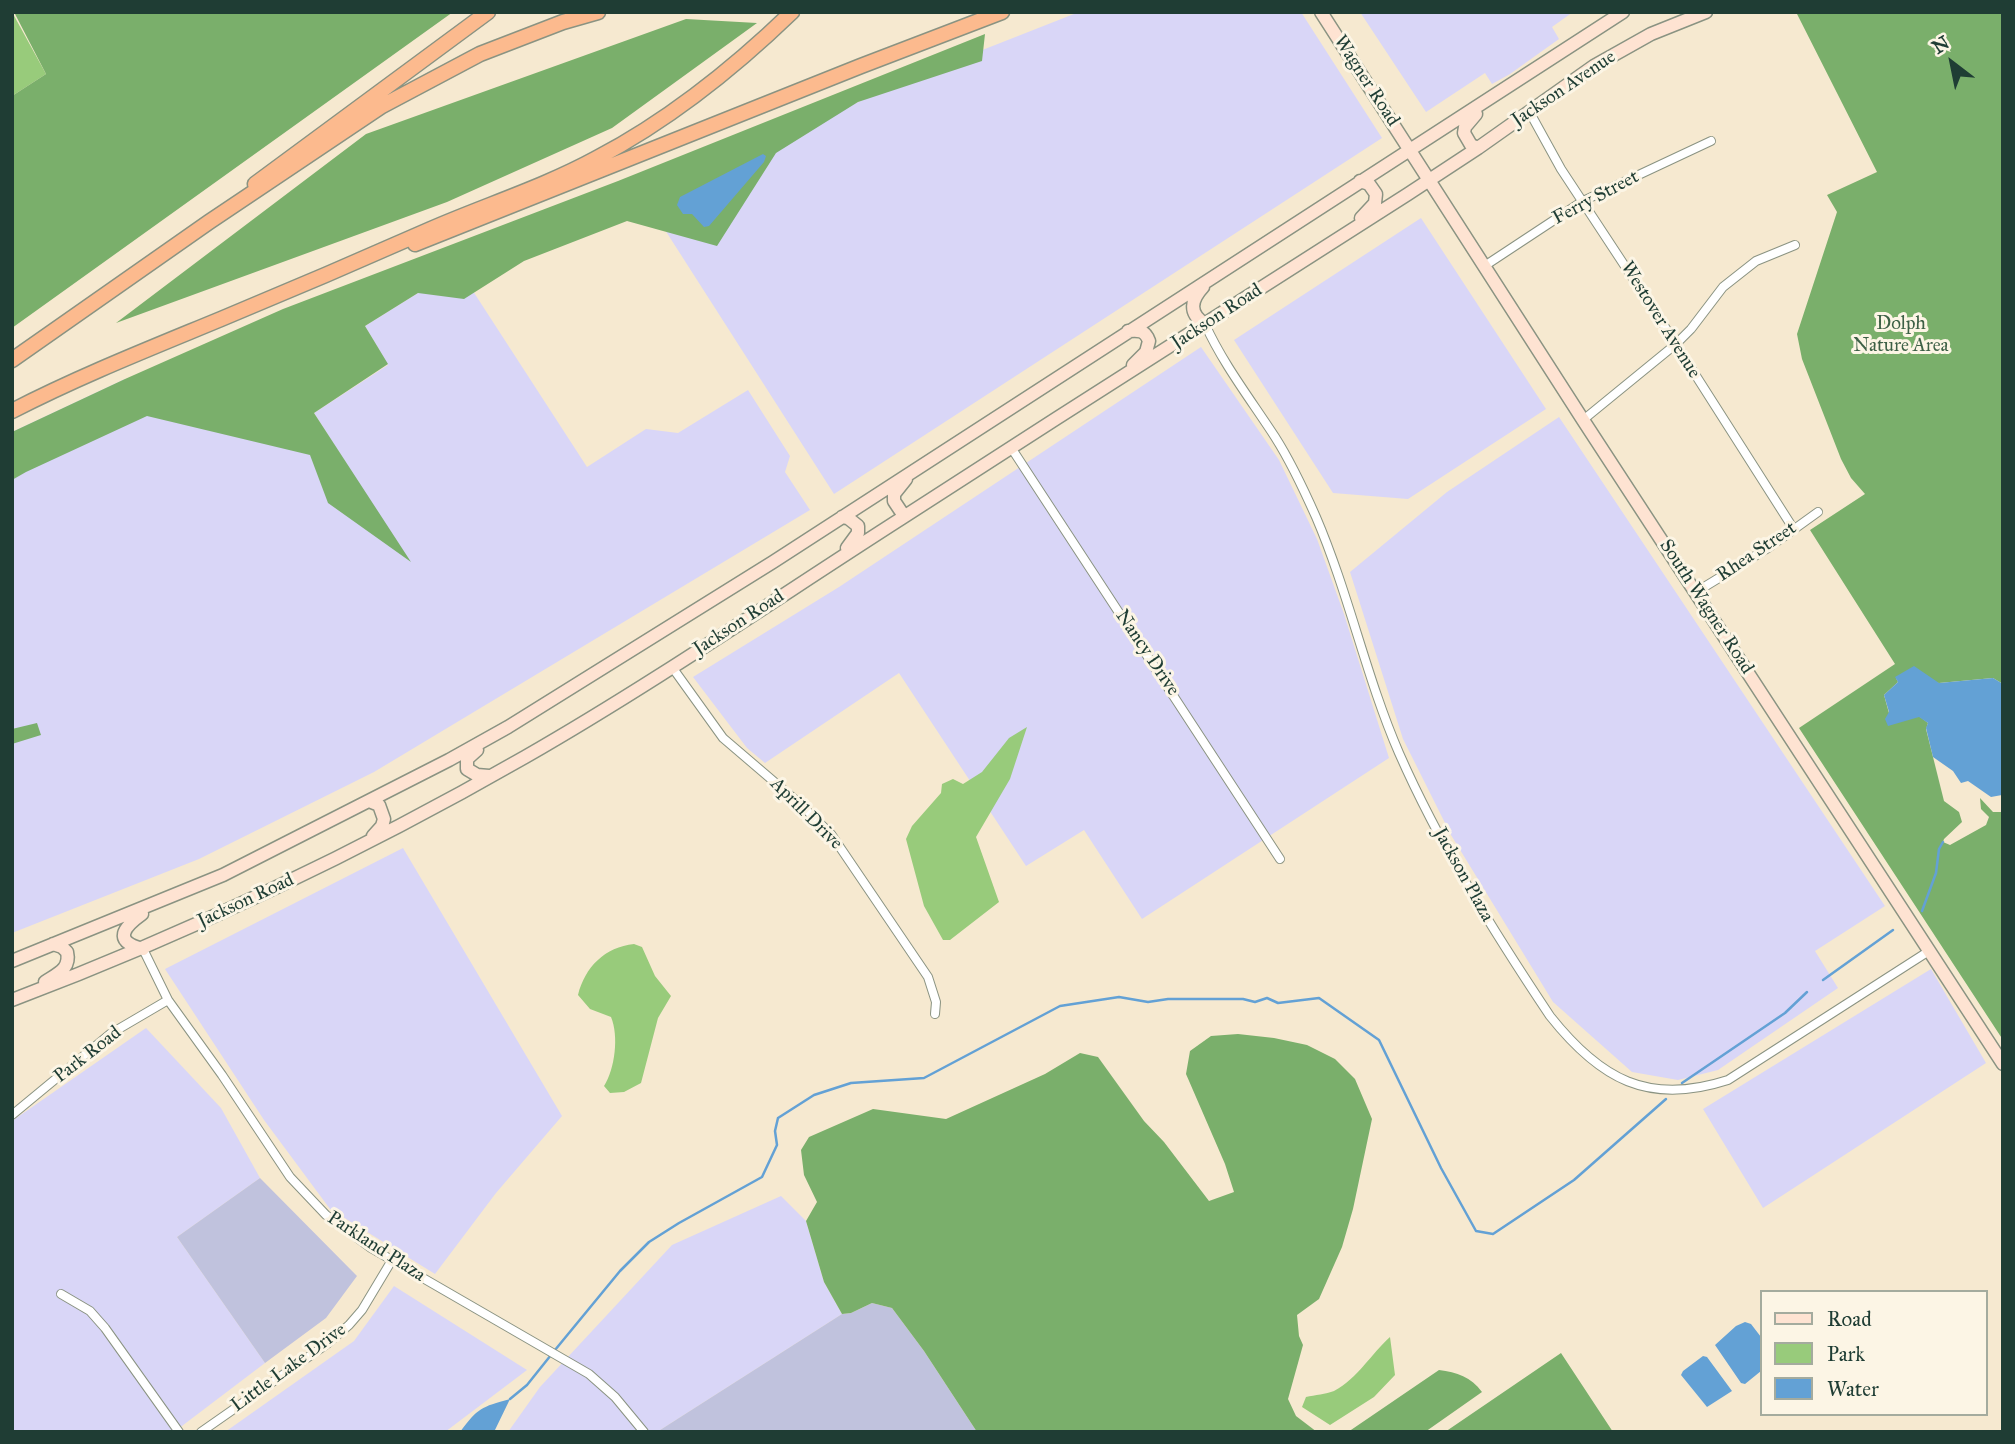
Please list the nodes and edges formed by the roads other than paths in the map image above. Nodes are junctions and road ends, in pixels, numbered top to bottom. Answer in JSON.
{"nodes":[{"id":1,"x":488,"y":12,"type":"edge"},
{"id":2,"x":598,"y":12,"type":"edge"},
{"id":3,"x":792,"y":12,"type":"edge"},
{"id":4,"x":1002,"y":12,"type":"edge"},
{"id":5,"x":1321,"y":12,"type":"edge"},
{"id":6,"x":1623,"y":12,"type":"edge"},
{"id":7,"x":1706,"y":12,"type":"edge"},
{"id":8,"x":1494,"y":97,"type":"junction"},
{"id":9,"x":1529,"y":111,"type":"junction"},
{"id":10,"x":1712,"y":141,"type":"dead end"},
{"id":11,"x":1478,"y":148,"type":"junction"},
{"id":12,"x":1410,"y":150,"type":"junction"},
{"id":13,"x":1430,"y":180,"type":"junction"},
{"id":14,"x":1360,"y":181,"type":"junction"},
{"id":15,"x":1583,"y":201,"type":"junction"},
{"id":16,"x":209,"y":222,"type":"junction"},
{"id":17,"x":1337,"y":239,"type":"junction"},
{"id":18,"x":1795,"y":246,"type":"dead end"},
{"id":19,"x":363,"y":260,"type":"junction"},
{"id":20,"x":1486,"y":265,"type":"junction"},
{"id":21,"x":1222,"y":271,"type":"junction"},
{"id":22,"x":1205,"y":324,"type":"junction"},
{"id":23,"x":1128,"y":331,"type":"junction"},
{"id":24,"x":1676,"y":344,"type":"junction"},
{"id":25,"x":12,"y":359,"type":"edge"},
{"id":26,"x":1118,"y":381,"type":"junction"},
{"id":27,"x":12,"y":411,"type":"edge"},
{"id":28,"x":1583,"y":420,"type":"junction"},
{"id":29,"x":1012,"y":449,"type":"junction"},
{"id":30,"x":919,"y":467,"type":"junction"},
{"id":31,"x":1818,"y":512,"type":"dead end"},
{"id":32,"x":904,"y":516,"type":"junction"},
{"id":33,"x":842,"y":517,"type":"junction"},
{"id":34,"x":1793,"y":528,"type":"junction"},
{"id":35,"x":831,"y":563,"type":"junction"},
{"id":36,"x":1696,"y":592,"type":"junction"},
{"id":37,"x":672,"y":667,"type":"junction"},
{"id":38,"x":508,"y":727,"type":"junction"},
{"id":39,"x":491,"y":776,"type":"junction"},
{"id":40,"x":369,"y":801,"type":"junction"},
{"id":41,"x":368,"y":841,"type":"junction"},
{"id":42,"x":1280,"y":859,"type":"dead end"},
{"id":43,"x":159,"y":901,"type":"junction"},
{"id":44,"x":53,"y":944,"type":"junction"},
{"id":45,"x":143,"y":949,"type":"junction"},
{"id":46,"x":1929,"y":951,"type":"junction"},
{"id":47,"x":12,"y":961,"type":"edge"},
{"id":48,"x":17,"y":998,"type":"edge"},
{"id":49,"x":168,"y":1000,"type":"junction"},
{"id":50,"x":935,"y":1014,"type":"dead end"},
{"id":51,"x":2003,"y":1064,"type":"edge"},
{"id":52,"x":12,"y":1115,"type":"edge"},
{"id":53,"x":392,"y":1260,"type":"junction"},
{"id":54,"x":61,"y":1294,"type":"dead end"},
{"id":55,"x":179,"y":1432,"type":"edge"},
{"id":56,"x":201,"y":1432,"type":"edge"},
{"id":57,"x":644,"y":1432,"type":"edge"}],
"edges":[{"from":1,"to":16,"type":"highway"},
{"from":2,"to":16,"type":"highway"},
{"from":3,"to":19,"type":"highway"},
{"from":4,"to":19,"type":"highway"},
{"from":5,"to":12,"type":"main road","name":"Wagner Road"},
{"from":6,"to":8,"type":"main road","name":"Jackson Avenue"},
{"from":7,"to":9,"type":"main road","name":"Jackson Avenue"},
{"from":8,"to":11,"type":"main road"},
{"from":8,"to":12,"type":"main road","name":"Jackson Avenue"},
{"from":9,"to":11,"type":"main road","name":"Jackson Avenue"},
{"from":9,"to":15,"type":"street","name":"Westover Avenue"},
{"from":10,"to":15,"type":"street","name":"Ferry Street"},
{"from":11,"to":13,"type":"main road","name":"Jackson Avenue"},
{"from":12,"to":13,"type":"main road","name":"South Wagner Road"},
{"from":12,"to":14,"type":"main road","name":"Jackson Road"},
{"from":13,"to":17,"type":"main road","name":"Jackson Road"},
{"from":13,"to":20,"type":"main road","name":"South Wagner Road"},
{"from":14,"to":17,"type":"main road"},
{"from":14,"to":21,"type":"main road","name":"Jackson Road"},
{"from":15,"to":20,"type":"street","name":"Ferry Street"},
{"from":15,"to":24,"type":"street","name":"Westover Avenue"},
{"from":16,"to":25,"type":"highway"},
{"from":17,"to":22,"type":"main road","name":"Jackson Road"},
{"from":18,"to":24,"type":"street"},
{"from":19,"to":27,"type":"highway"},
{"from":20,"to":28,"type":"main road","name":"South Wagner Road"},
{"from":21,"to":22,"type":"main road"},
{"from":21,"to":23,"type":"main road","name":"Jackson Road"},
{"from":22,"to":26,"type":"main road","name":"Jackson Road"},
{"from":22,"to":46,"type":"street","name":"Jackson Plaza"},
{"from":23,"to":26,"type":"main road"},
{"from":23,"to":30,"type":"main road","name":"Jackson Road"},
{"from":24,"to":28,"type":"street"},
{"from":24,"to":34,"type":"street","name":"Westover Avenue"},
{"from":26,"to":29,"type":"main road","name":"Jackson Road"},
{"from":28,"to":36,"type":"main road","name":"South Wagner Road"},
{"from":29,"to":32,"type":"main road","name":"Jackson Road"},
{"from":29,"to":42,"type":"street","name":"Nancy Drive"},
{"from":30,"to":32,"type":"main road"},
{"from":30,"to":33,"type":"main road","name":"Jackson Road"},
{"from":31,"to":34,"type":"street","name":"Rhea Street"},
{"from":32,"to":35,"type":"main road","name":"Jackson Road"},
{"from":33,"to":35,"type":"main road"},
{"from":33,"to":38,"type":"main road","name":"Jackson Road"},
{"from":34,"to":36,"type":"street","name":"Rhea Street"},
{"from":35,"to":37,"type":"main road","name":"Jackson Road"},
{"from":36,"to":46,"type":"main road","name":"South Wagner Road"},
{"from":37,"to":39,"type":"main road","name":"Jackson Road"},
{"from":37,"to":50,"type":"street","name":"Aprill Drive"},
{"from":38,"to":39,"type":"main road"},
{"from":38,"to":40,"type":"main road","name":"Jackson Road"},
{"from":39,"to":41,"type":"main road","name":"Jackson Road"},
{"from":40,"to":41,"type":"main road"},
{"from":40,"to":43,"type":"main road","name":"Jackson Road"},
{"from":41,"to":45,"type":"main road","name":"Jackson Road"},
{"from":43,"to":44,"type":"main road","name":"Jackson Road"},
{"from":43,"to":45,"type":"main road"},
{"from":44,"to":47,"type":"main road","name":"Jackson Road"},
{"from":44,"to":48,"type":"main road"},
{"from":45,"to":48,"type":"main road","name":"Jackson Road"},
{"from":45,"to":49,"type":"street","name":"Parkland Plaza"},
{"from":46,"to":51,"type":"main road","name":"South Wagner Road"},
{"from":49,"to":52,"type":"street","name":"Park Road"},
{"from":49,"to":53,"type":"street","name":"Parkland Plaza"},
{"from":53,"to":56,"type":"street","name":"Little Lake Drive"},
{"from":53,"to":57,"type":"street","name":"Parkland Plaza"},
{"from":54,"to":55,"type":"street"}]}
